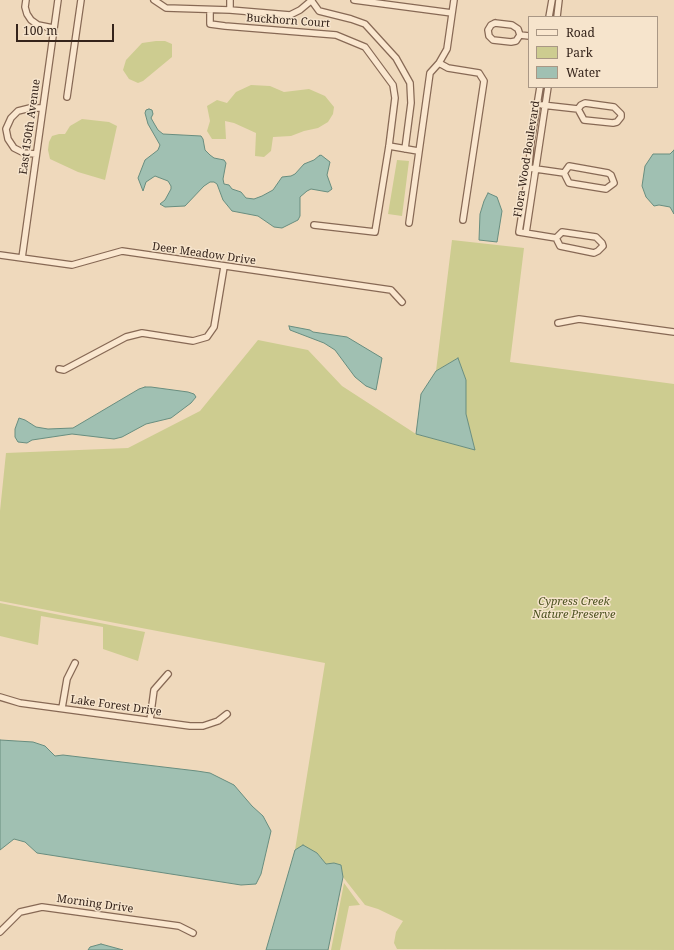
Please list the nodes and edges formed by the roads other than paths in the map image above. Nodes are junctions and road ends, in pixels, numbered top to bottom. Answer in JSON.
{"nodes":[{"id":1,"x":26,"y":0,"type":"edge"},
{"id":2,"x":58,"y":0,"type":"edge"},
{"id":3,"x":81,"y":0,"type":"edge"},
{"id":4,"x":154,"y":0,"type":"edge"},
{"id":5,"x":230,"y":0,"type":"edge"},
{"id":6,"x":312,"y":0,"type":"edge"},
{"id":7,"x":354,"y":0,"type":"edge"},
{"id":8,"x":454,"y":0,"type":"edge"},
{"id":9,"x":552,"y":0,"type":"edge"},
{"id":10,"x":559,"y":0,"type":"edge"},
{"id":11,"x":210,"y":10,"type":"junction"},
{"id":12,"x":230,"y":10,"type":"junction"},
{"id":13,"x":452,"y":13,"type":"junction"},
{"id":14,"x":549,"y":16,"type":"edge"},
{"id":15,"x":557,"y":16,"type":"edge"},
{"id":16,"x":53,"y":28,"type":"junction"},
{"id":17,"x":520,"y":35,"type":"junction"},
{"id":18,"x":528,"y":36,"type":"edge"},
{"id":19,"x":439,"y":63,"type":"junction"},
{"id":20,"x":540,"y":88,"type":"edge"},
{"id":21,"x":548,"y":88,"type":"edge"},
{"id":22,"x":67,"y":97,"type":"dead end"},
{"id":23,"x":538,"y":104,"type":"junction"},
{"id":24,"x":545,"y":105,"type":"junction"},
{"id":25,"x":43,"y":108,"type":"junction"},
{"id":26,"x":578,"y":109,"type":"junction"},
{"id":27,"x":389,"y":146,"type":"junction"},
{"id":28,"x":405,"y":149,"type":"junction"},
{"id":29,"x":418,"y":151,"type":"junction"},
{"id":30,"x":36,"y":154,"type":"junction"},
{"id":31,"x":532,"y":169,"type":"junction"},
{"id":32,"x":564,"y":173,"type":"junction"},
{"id":33,"x":463,"y":220,"type":"dead end"},
{"id":34,"x":409,"y":223,"type":"dead end"},
{"id":35,"x":314,"y":225,"type":"dead end"},
{"id":36,"x":526,"y":233,"type":"junction"},
{"id":37,"x":556,"y":238,"type":"junction"},
{"id":38,"x":0,"y":255,"type":"edge"},
{"id":39,"x":22,"y":258,"type":"junction"},
{"id":40,"x":224,"y":267,"type":"junction"},
{"id":41,"x":402,"y":302,"type":"dead end"},
{"id":42,"x":558,"y":322,"type":"dead end"},
{"id":43,"x":674,"y":332,"type":"edge"},
{"id":44,"x":59,"y":369,"type":"dead end"},
{"id":45,"x":75,"y":663,"type":"dead end"},
{"id":46,"x":168,"y":674,"type":"dead end"},
{"id":47,"x":0,"y":697,"type":"edge"},
{"id":48,"x":62,"y":708,"type":"junction"},
{"id":49,"x":227,"y":714,"type":"dead end"},
{"id":50,"x":150,"y":720,"type":"junction"},
{"id":51,"x":0,"y":932,"type":"edge"},
{"id":52,"x":193,"y":933,"type":"dead end"}],
"edges":[{"from":1,"to":16,"type":"street"},
{"from":2,"to":16,"type":"street","name":"East 150th Avenue"},
{"from":3,"to":22,"type":"street"},
{"from":4,"to":11,"type":"street"},
{"from":5,"to":12,"type":"street"},
{"from":6,"to":12,"type":"street"},
{"from":6,"to":28,"type":"street"},
{"from":7,"to":13,"type":"street"},
{"from":8,"to":13,"type":"street"},
{"from":9,"to":14,"type":"street"},
{"from":10,"to":15,"type":"street"},
{"from":11,"to":12,"type":"street"},
{"from":11,"to":27,"type":"street","name":"Buckhorn Court"},
{"from":13,"to":19,"type":"street"},
{"from":16,"to":25,"type":"street","name":"East 150th Avenue"},
{"from":17,"to":17,"type":"street"},
{"from":17,"to":18,"type":"street"},
{"from":19,"to":29,"type":"street"},
{"from":19,"to":33,"type":"street"},
{"from":20,"to":23,"type":"street","name":"Flora Wood Boulevard"},
{"from":21,"to":24,"type":"street","name":"Flora Wood Boulevard"},
{"from":23,"to":24,"type":"street"},
{"from":23,"to":31,"type":"street","name":"Flora Wood Boulevard"},
{"from":24,"to":26,"type":"street"},
{"from":24,"to":31,"type":"street","name":"Flora Wood Boulevard"},
{"from":25,"to":30,"type":"street","name":"East 150th Avenue"},
{"from":25,"to":30,"type":"street"},
{"from":26,"to":26,"type":"street"},
{"from":27,"to":28,"type":"street"},
{"from":27,"to":35,"type":"street","name":"Buckhorn Court"},
{"from":28,"to":29,"type":"street"},
{"from":29,"to":34,"type":"street"},
{"from":30,"to":39,"type":"street","name":"East 150th Avenue"},
{"from":31,"to":32,"type":"street"},
{"from":31,"to":36,"type":"street","name":"Flora Wood Boulevard"},
{"from":31,"to":36,"type":"street","name":"Flora Wood Boulevard"},
{"from":32,"to":32,"type":"street"},
{"from":36,"to":37,"type":"street"},
{"from":37,"to":37,"type":"street"},
{"from":38,"to":39,"type":"street","name":"Deer Meadow Drive"},
{"from":39,"to":40,"type":"street","name":"Deer Meadow Drive"},
{"from":40,"to":41,"type":"street","name":"Deer Meadow Drive"},
{"from":40,"to":44,"type":"street"},
{"from":42,"to":43,"type":"street"},
{"from":45,"to":48,"type":"street"},
{"from":46,"to":50,"type":"street"},
{"from":47,"to":48,"type":"street","name":"Lake Forest Drive"},
{"from":48,"to":50,"type":"street","name":"Lake Forest Drive"},
{"from":49,"to":50,"type":"street","name":"Lake Forest Drive"},
{"from":51,"to":52,"type":"street","name":"Morning Drive"}]}
